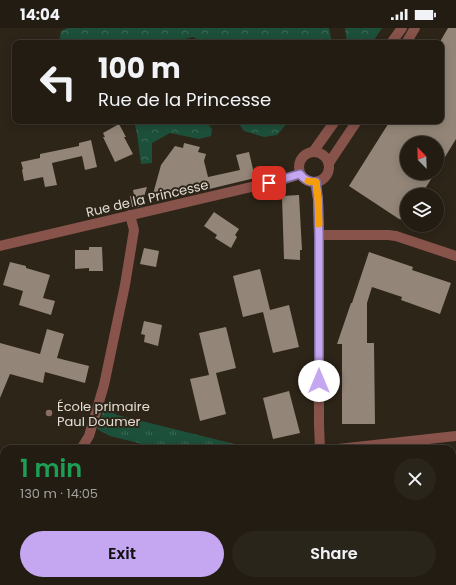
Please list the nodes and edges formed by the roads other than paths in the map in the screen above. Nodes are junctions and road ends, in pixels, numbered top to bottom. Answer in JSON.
{"nodes":[{"id":1,"x":402,"y":28,"type":"edge"},
{"id":2,"x":415,"y":28,"type":"edge"},
{"id":3,"x":393,"y":40,"type":"edge"},
{"id":4,"x":408,"y":40,"type":"edge"},
{"id":5,"x":333,"y":124,"type":"edge"},
{"id":6,"x":355,"y":124,"type":"edge"},
{"id":7,"x":313,"y":152,"type":"junction"},
{"id":8,"x":329,"y":163,"type":"junction"},
{"id":9,"x":300,"y":174,"type":"junction"},
{"id":10,"x":316,"y":182,"type":"junction"},
{"id":11,"x":130,"y":215,"type":"junction"},
{"id":12,"x":319,"y":235,"type":"junction"},
{"id":13,"x":0,"y":246,"type":"edge"},
{"id":14,"x":456,"y":256,"type":"edge"},
{"id":15,"x":456,"y":436,"type":"edge"},
{"id":16,"x":83,"y":445,"type":"edge"},
{"id":17,"x":320,"y":445,"type":"edge"},
{"id":18,"x":374,"y":445,"type":"edge"}],
"edges":[{"from":1,"to":3,"type":"street"},
{"from":2,"to":4,"type":"street"},
{"from":5,"to":7,"type":"street"},
{"from":6,"to":8,"type":"street"},
{"from":7,"to":8,"type":"street"},
{"from":7,"to":9,"type":"street"},
{"from":8,"to":10,"type":"street"},
{"from":9,"to":10,"type":"street"},
{"from":9,"to":11,"type":"street","name":"Rue de la Princesse"},
{"from":10,"to":12,"type":"street"},
{"from":11,"to":13,"type":"street","name":"Rue de la Princesse"},
{"from":11,"to":16,"type":"street"},
{"from":12,"to":14,"type":"street"},
{"from":12,"to":17,"type":"street"},
{"from":15,"to":18,"type":"street"}]}
